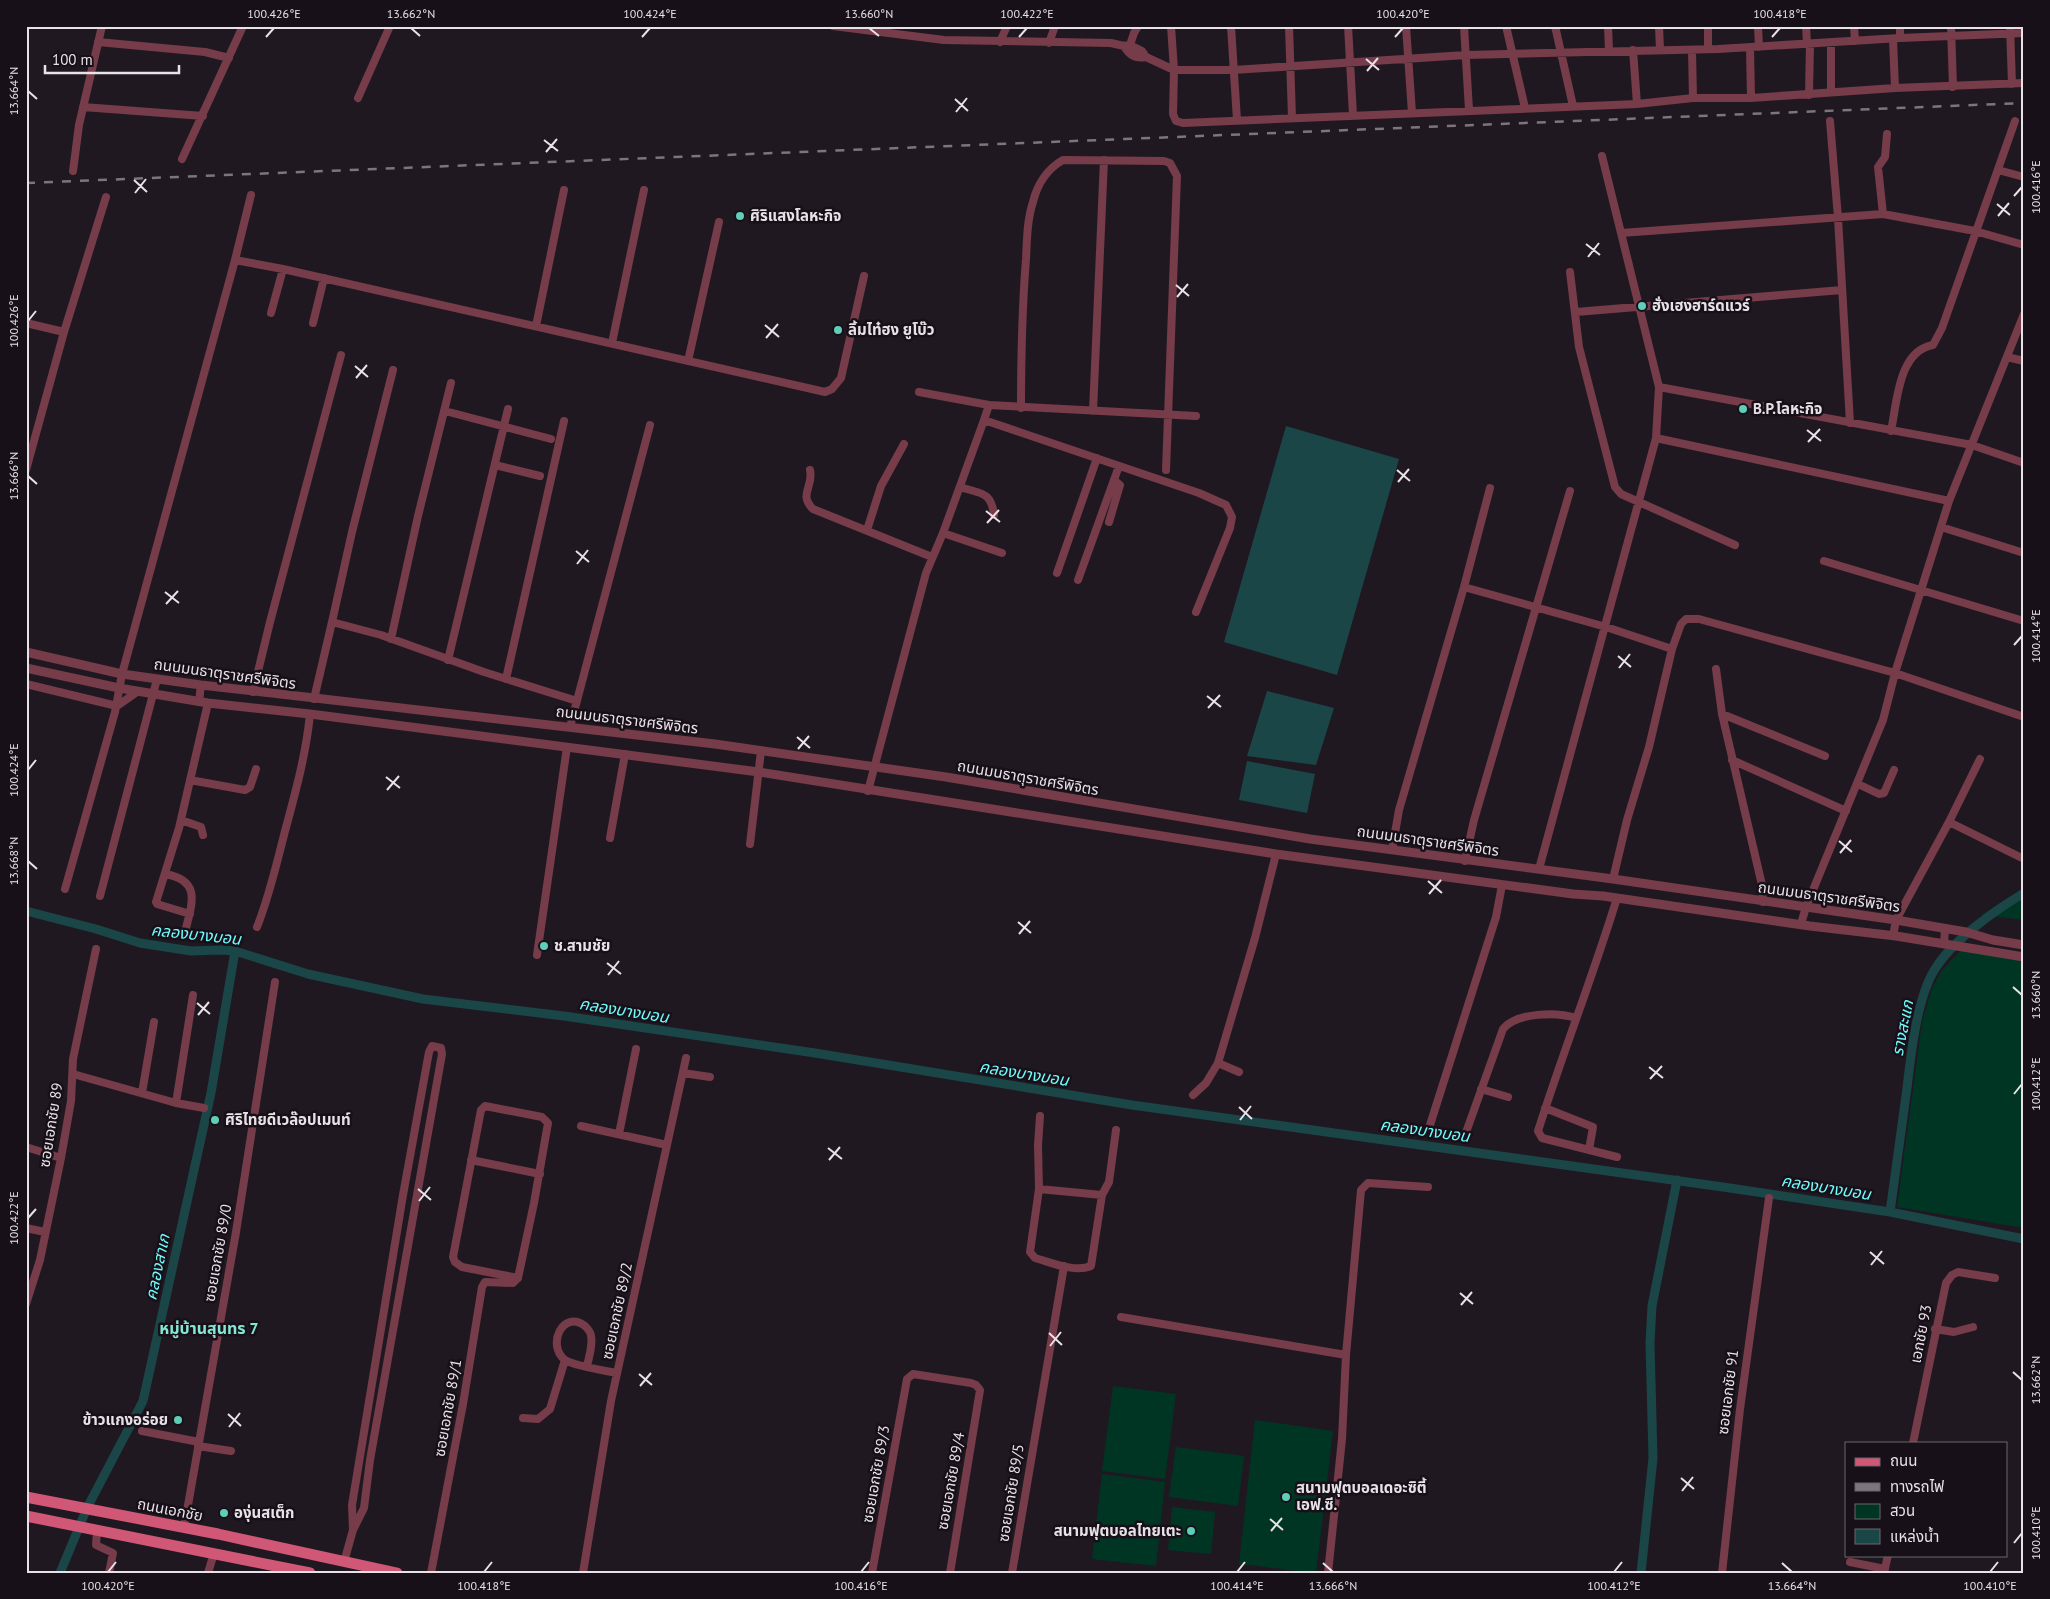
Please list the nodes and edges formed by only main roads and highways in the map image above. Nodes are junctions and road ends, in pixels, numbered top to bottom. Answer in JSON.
{"nodes":[{"id":1,"x":26,"y":1497,"type":"edge"},
{"id":2,"x":27,"y":1518,"type":"edge"},
{"id":3,"x":310,"y":1573,"type":"edge"},
{"id":4,"x":397,"y":1573,"type":"edge"}],
"edges":[{"from":1,"to":4,"type":"main road","name":"ถนนเอกชัย"},
{"from":2,"to":3,"type":"main road"}]}
